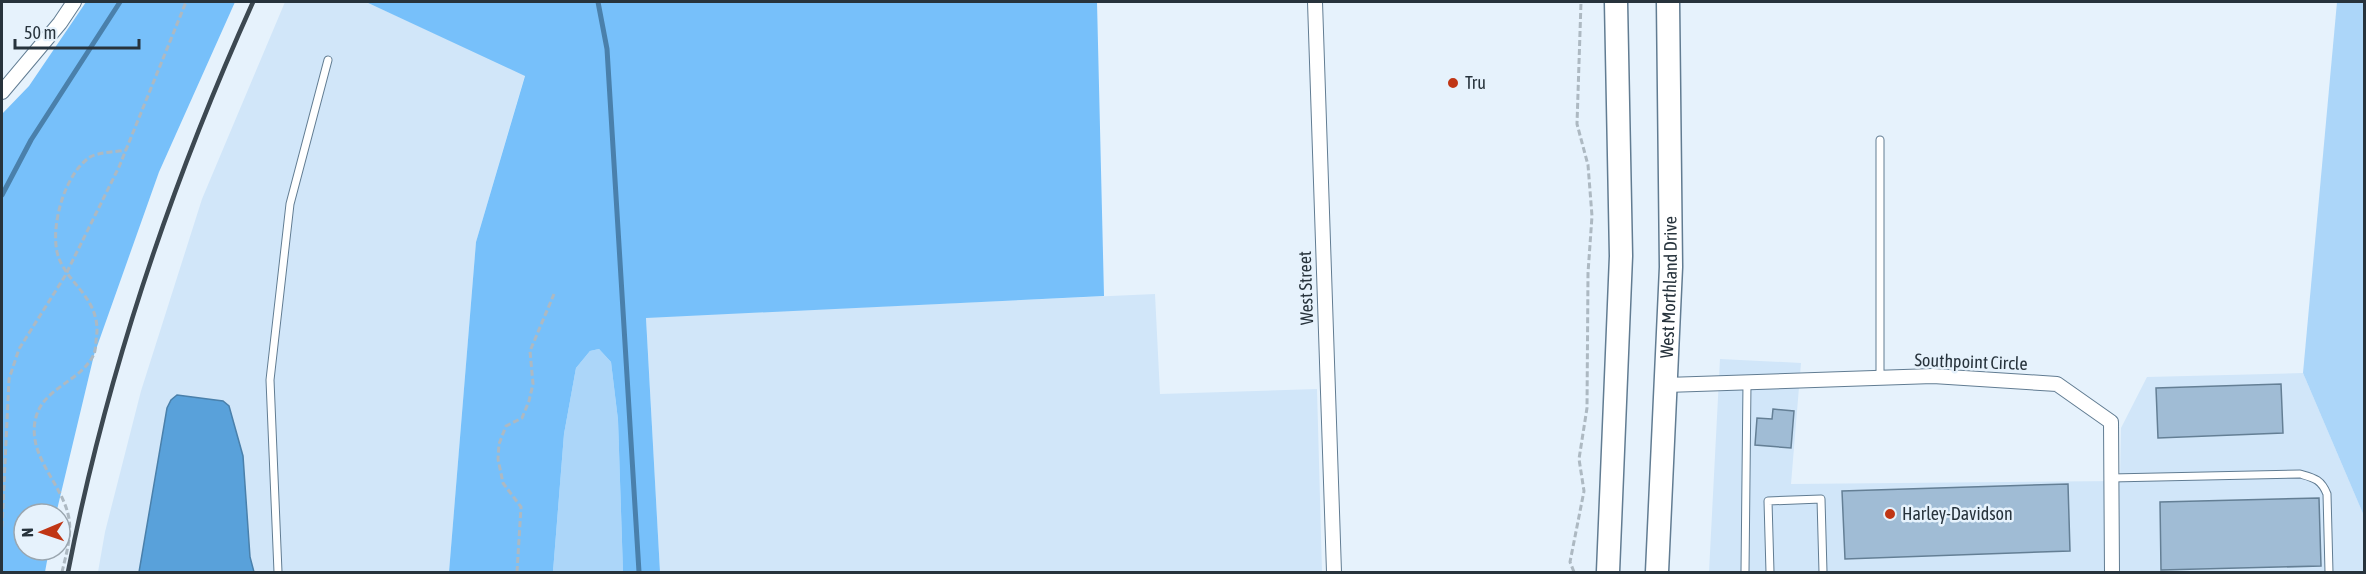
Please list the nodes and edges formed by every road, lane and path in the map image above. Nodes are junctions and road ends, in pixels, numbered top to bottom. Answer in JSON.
{"nodes":[{"id":1,"x":74,"y":2,"type":"edge"},
{"id":2,"x":186,"y":2,"type":"edge"},
{"id":3,"x":1315,"y":2,"type":"edge"},
{"id":4,"x":1581,"y":2,"type":"edge"},
{"id":5,"x":1616,"y":2,"type":"edge"},
{"id":6,"x":1668,"y":2,"type":"edge"},
{"id":7,"x":328,"y":60,"type":"dead end"},
{"id":8,"x":2,"y":92,"type":"edge"},
{"id":9,"x":1880,"y":140,"type":"dead end"},
{"id":10,"x":126,"y":150,"type":"junction"},
{"id":11,"x":68,"y":271,"type":"junction"},
{"id":12,"x":554,"y":294,"type":"dead end"},
{"id":13,"x":1880,"y":378,"type":"junction"},
{"id":14,"x":1747,"y":383,"type":"junction"},
{"id":15,"x":1666,"y":386,"type":"junction"},
{"id":16,"x":2111,"y":478,"type":"junction"},
{"id":17,"x":2,"y":527,"type":"edge"},
{"id":18,"x":62,"y":573,"type":"edge"},
{"id":19,"x":278,"y":573,"type":"edge"},
{"id":20,"x":517,"y":573,"type":"edge"},
{"id":21,"x":1334,"y":573,"type":"edge"},
{"id":22,"x":1574,"y":573,"type":"edge"},
{"id":23,"x":1608,"y":573,"type":"edge"},
{"id":24,"x":1657,"y":573,"type":"edge"},
{"id":25,"x":1745,"y":573,"type":"edge"},
{"id":26,"x":1770,"y":573,"type":"edge"},
{"id":27,"x":1823,"y":573,"type":"edge"},
{"id":28,"x":2112,"y":573,"type":"edge"},
{"id":29,"x":2329,"y":573,"type":"edge"}],
"edges":[{"from":1,"to":8,"type":"street"},
{"from":2,"to":10,"type":"path"},
{"from":3,"to":21,"type":"street","name":"West Street"},
{"from":4,"to":22,"type":"path"},
{"from":5,"to":23,"type":"highway"},
{"from":6,"to":15,"type":"highway","name":"West Morthland Drive"},
{"from":7,"to":19,"type":"lane"},
{"from":9,"to":13,"type":"lane"},
{"from":10,"to":11,"type":"path"},
{"from":10,"to":11,"type":"path"},
{"from":11,"to":17,"type":"path"},
{"from":11,"to":18,"type":"path"},
{"from":12,"to":20,"type":"path"},
{"from":13,"to":14,"type":"street","name":"Southpoint Circle"},
{"from":13,"to":16,"type":"street","name":"Southpoint Circle"},
{"from":14,"to":15,"type":"street","name":"Southpoint Circle"},
{"from":14,"to":25,"type":"lane"},
{"from":15,"to":24,"type":"highway","name":"West Morthland Drive"},
{"from":16,"to":28,"type":"street","name":"Southpoint Circle"},
{"from":16,"to":29,"type":"lane"},
{"from":26,"to":27,"type":"lane"}]}
